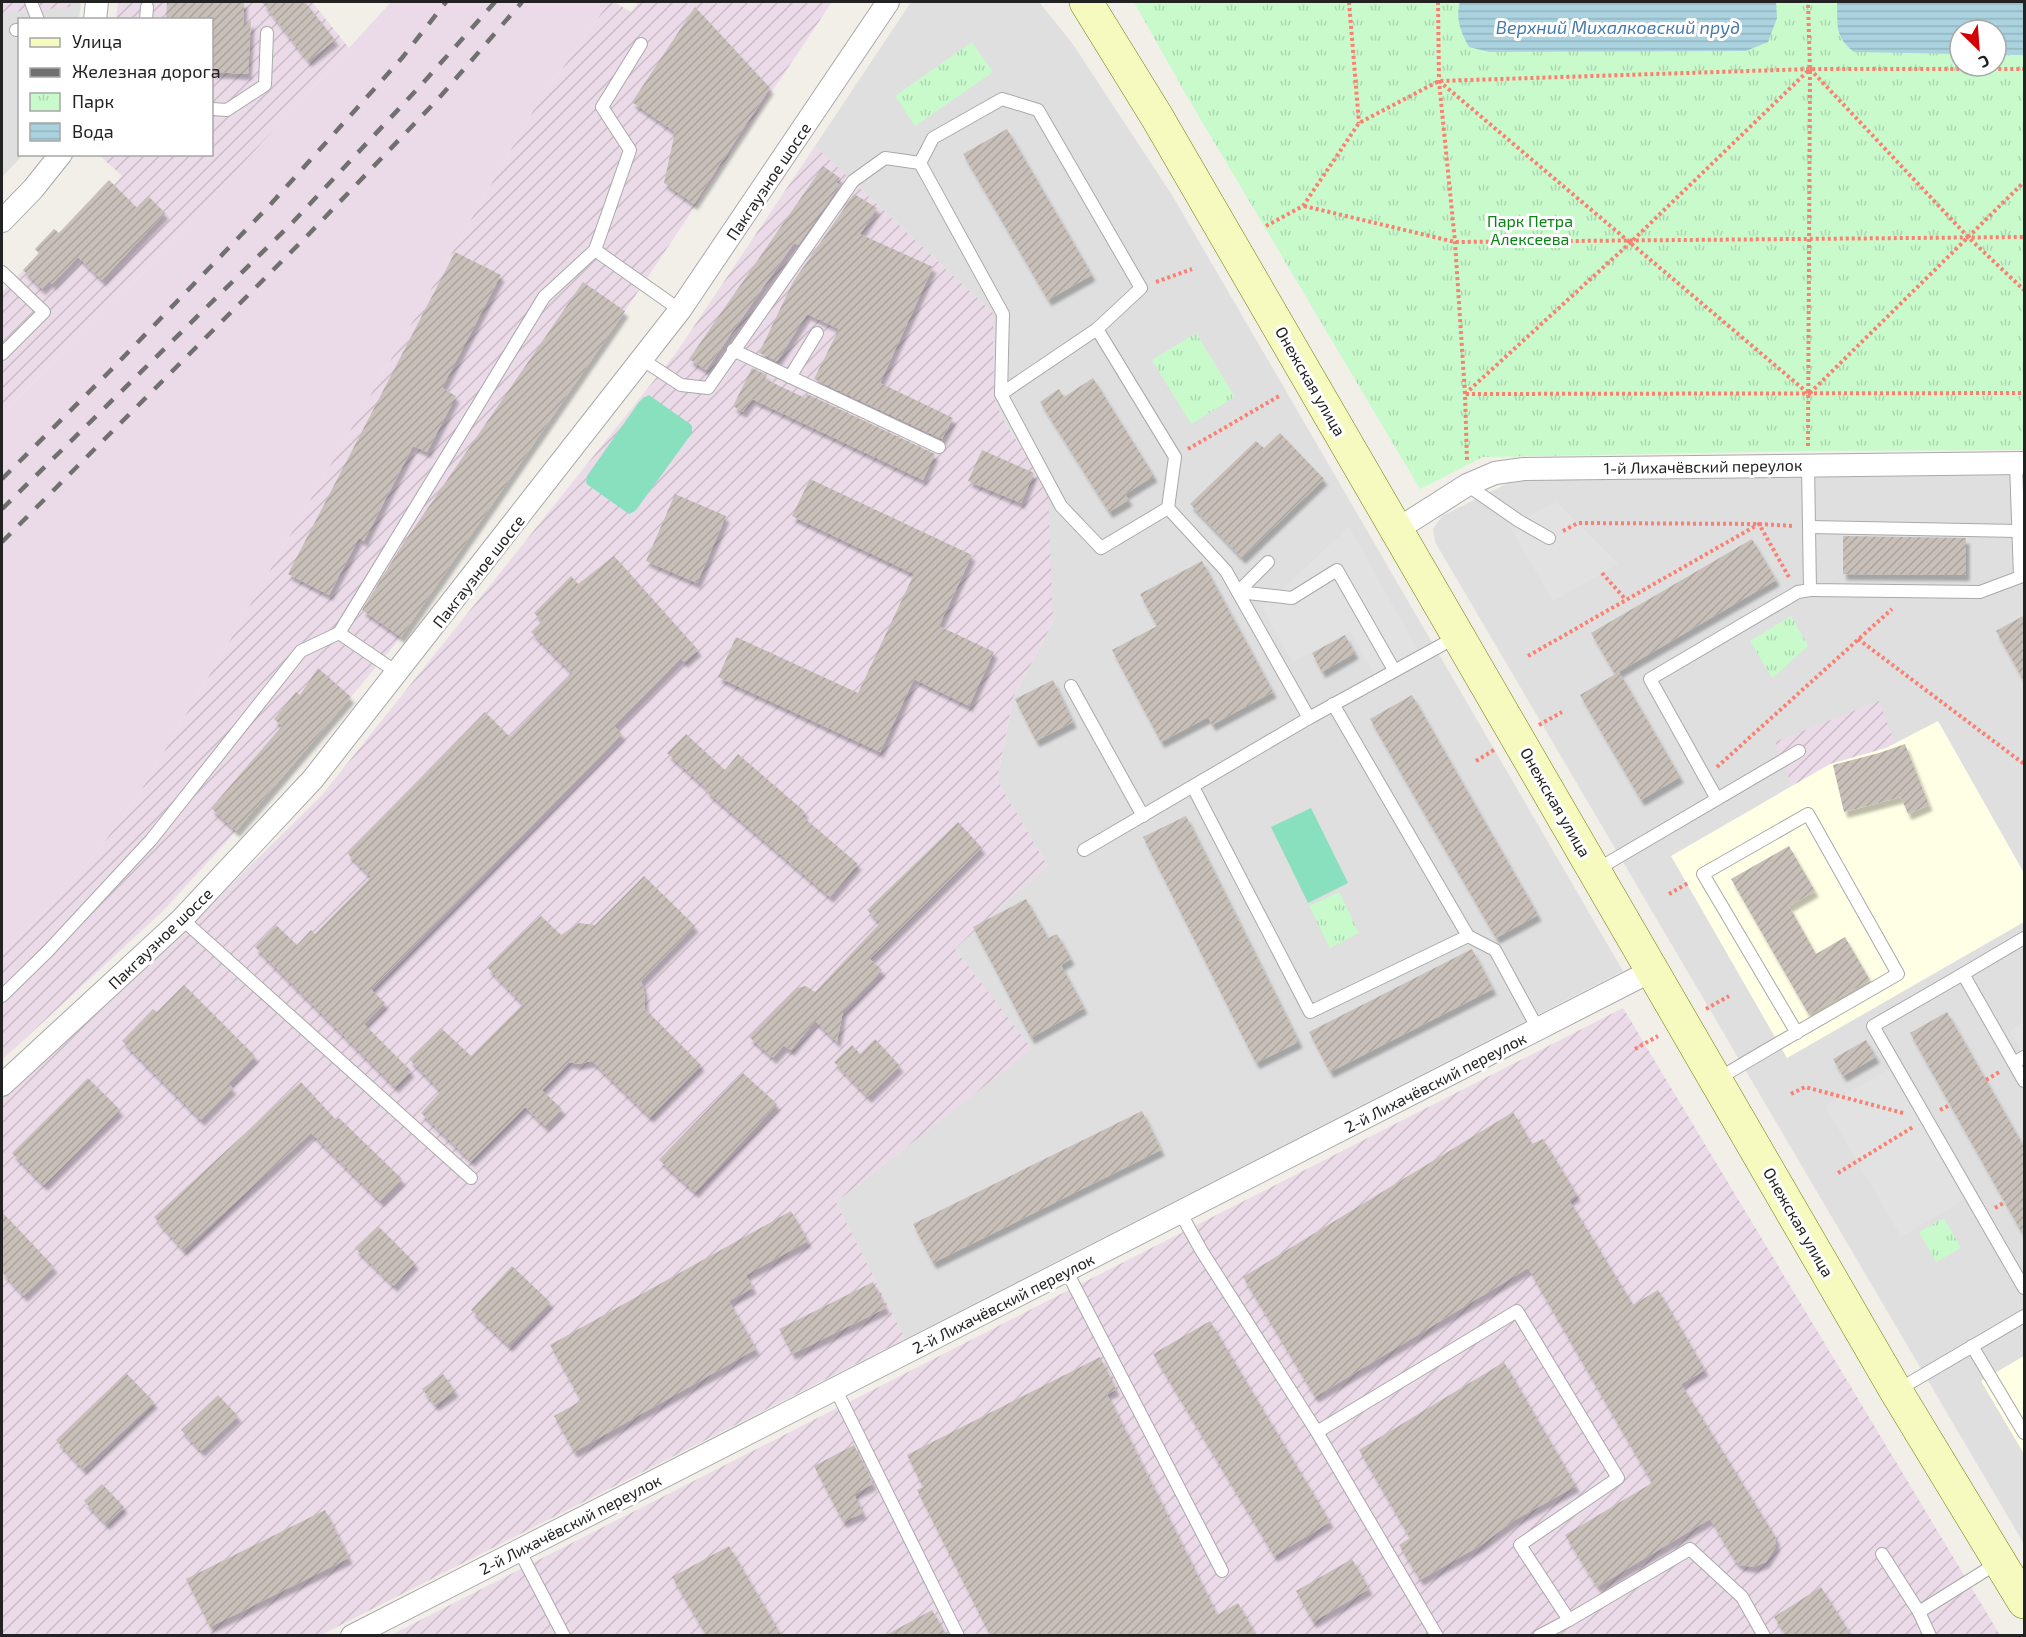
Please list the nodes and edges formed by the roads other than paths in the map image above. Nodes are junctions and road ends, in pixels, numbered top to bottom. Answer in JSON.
{"nodes":[{"id":1,"x":31,"y":2,"type":"edge"},
{"id":2,"x":97,"y":2,"type":"edge"},
{"id":3,"x":888,"y":2,"type":"edge"},
{"id":4,"x":1086,"y":2,"type":"edge"},
{"id":5,"x":37,"y":18,"type":"edge"},
{"id":6,"x":95,"y":18,"type":"edge"},
{"id":7,"x":267,"y":33,"type":"dead end"},
{"id":8,"x":641,"y":44,"type":"dead end"},
{"id":9,"x":213,"y":109,"type":"edge"},
{"id":10,"x":59,"y":156,"type":"edge"},
{"id":11,"x":921,"y":163,"type":"junction"},
{"id":12,"x":2,"y":221,"type":"edge"},
{"id":13,"x":595,"y":250,"type":"junction"},
{"id":14,"x":2,"y":272,"type":"edge"},
{"id":15,"x":680,"y":310,"type":"junction"},
{"id":16,"x":1097,"y":329,"type":"junction"},
{"id":17,"x":817,"y":333,"type":"dead end"},
{"id":18,"x":733,"y":350,"type":"junction"},
{"id":19,"x":2,"y":354,"type":"edge"},
{"id":20,"x":643,"y":360,"type":"junction"},
{"id":21,"x":790,"y":377,"type":"junction"},
{"id":22,"x":1001,"y":394,"type":"junction"},
{"id":23,"x":939,"y":447,"type":"dead end"},
{"id":24,"x":2020,"y":463,"type":"edge"},
{"id":25,"x":1808,"y":464,"type":"junction"},
{"id":26,"x":1467,"y":485,"type":"junction"},
{"id":27,"x":1168,"y":508,"type":"junction"},
{"id":28,"x":1809,"y":527,"type":"junction"},
{"id":29,"x":1398,"y":530,"type":"junction"},
{"id":30,"x":2018,"y":531,"type":"junction"},
{"id":31,"x":1549,"y":538,"type":"dead end"},
{"id":32,"x":1268,"y":562,"type":"dead end"},
{"id":33,"x":2022,"y":578,"type":"edge"},
{"id":34,"x":1804,"y":591,"type":"junction"},
{"id":35,"x":1238,"y":592,"type":"junction"},
{"id":36,"x":339,"y":633,"type":"junction"},
{"id":37,"x":1459,"y":635,"type":"junction"},
{"id":38,"x":1394,"y":670,"type":"junction"},
{"id":39,"x":398,"y":673,"type":"junction"},
{"id":40,"x":1071,"y":686,"type":"dead end"},
{"id":41,"x":1333,"y":704,"type":"junction"},
{"id":42,"x":1310,"y":718,"type":"junction"},
{"id":43,"x":1799,"y":751,"type":"dead end"},
{"id":44,"x":1193,"y":788,"type":"junction"},
{"id":45,"x":1717,"y":799,"type":"junction"},
{"id":46,"x":1143,"y":816,"type":"junction"},
{"id":47,"x":1084,"y":850,"type":"dead end"},
{"id":48,"x":1596,"y":870,"type":"junction"},
{"id":49,"x":182,"y":919,"type":"junction"},
{"id":50,"x":1468,"y":936,"type":"junction"},
{"id":51,"x":2025,"y":938,"type":"edge"},
{"id":52,"x":1653,"y":970,"type":"junction"},
{"id":53,"x":1963,"y":974,"type":"junction"},
{"id":54,"x":2,"y":996,"type":"edge"},
{"id":55,"x":1538,"y":1029,"type":"junction"},
{"id":56,"x":1797,"y":1033,"type":"junction"},
{"id":57,"x":2019,"y":1060,"type":"edge"},
{"id":58,"x":1717,"y":1080,"type":"junction"},
{"id":59,"x":2025,"y":1081,"type":"edge"},
{"id":60,"x":2,"y":1085,"type":"edge"},
{"id":61,"x":471,"y":1178,"type":"dead end"},
{"id":62,"x":1180,"y":1212,"type":"junction"},
{"id":63,"x":1066,"y":1270,"type":"junction"},
{"id":64,"x":2025,"y":1288,"type":"edge"},
{"id":65,"x":2025,"y":1316,"type":"edge"},
{"id":66,"x":1972,"y":1346,"type":"junction"},
{"id":67,"x":835,"y":1388,"type":"junction"},
{"id":68,"x":1896,"y":1390,"type":"junction"},
{"id":69,"x":1317,"y":1432,"type":"junction"},
{"id":70,"x":2025,"y":1433,"type":"edge"},
{"id":71,"x":519,"y":1550,"type":"junction"},
{"id":72,"x":1882,"y":1554,"type":"dead end"},
{"id":73,"x":2000,"y":1562,"type":"junction"},
{"id":74,"x":1222,"y":1572,"type":"dead end"},
{"id":75,"x":2025,"y":1602,"type":"edge"},
{"id":76,"x":1918,"y":1612,"type":"junction"},
{"id":77,"x":1569,"y":1620,"type":"junction"},
{"id":78,"x":352,"y":1635,"type":"edge"},
{"id":79,"x":564,"y":1635,"type":"edge"},
{"id":80,"x":958,"y":1635,"type":"edge"},
{"id":81,"x":1437,"y":1635,"type":"edge"},
{"id":82,"x":1539,"y":1635,"type":"edge"},
{"id":83,"x":1764,"y":1635,"type":"edge"},
{"id":84,"x":1930,"y":1635,"type":"edge"}],
"edges":[{"from":1,"to":5,"type":"lane"},
{"from":2,"to":6,"type":"street"},
{"from":3,"to":15,"type":"street","name":"Пакгаузное шоссе"},
{"from":4,"to":29,"type":"main road","name":"Онежская улица"},
{"from":7,"to":9,"type":"lane"},
{"from":8,"to":13,"type":"lane"},
{"from":10,"to":12,"type":"street"},
{"from":11,"to":16,"type":"lane"},
{"from":11,"to":18,"type":"lane"},
{"from":11,"to":22,"type":"lane"},
{"from":13,"to":15,"type":"lane"},
{"from":13,"to":36,"type":"lane"},
{"from":14,"to":19,"type":"lane"},
{"from":15,"to":20,"type":"street","name":"Пакгаузное шоссе"},
{"from":16,"to":22,"type":"lane"},
{"from":16,"to":27,"type":"lane"},
{"from":17,"to":21,"type":"lane"},
{"from":18,"to":20,"type":"lane"},
{"from":18,"to":21,"type":"lane"},
{"from":20,"to":39,"type":"street","name":"Пакгаузное шоссе"},
{"from":21,"to":23,"type":"lane"},
{"from":22,"to":27,"type":"lane"},
{"from":24,"to":25,"type":"street","name":"1-й Лихачёвский переулок"},
{"from":24,"to":30,"type":"lane"},
{"from":25,"to":26,"type":"street","name":"1-й Лихачёвский переулок"},
{"from":25,"to":28,"type":"lane"},
{"from":26,"to":29,"type":"street","name":"1-й Лихачёвский переулок"},
{"from":26,"to":31,"type":"lane"},
{"from":27,"to":35,"type":"lane"},
{"from":28,"to":30,"type":"lane"},
{"from":28,"to":34,"type":"lane"},
{"from":29,"to":37,"type":"main road","name":"Онежская улица"},
{"from":30,"to":33,"type":"lane"},
{"from":32,"to":35,"type":"lane"},
{"from":33,"to":34,"type":"lane"},
{"from":34,"to":45,"type":"lane"},
{"from":35,"to":38,"type":"lane"},
{"from":35,"to":42,"type":"lane"},
{"from":36,"to":39,"type":"lane"},
{"from":36,"to":54,"type":"lane"},
{"from":37,"to":38,"type":"lane"},
{"from":37,"to":48,"type":"main road","name":"Онежская улица"},
{"from":38,"to":41,"type":"lane"},
{"from":39,"to":49,"type":"street","name":"Пакгаузное шоссе"},
{"from":40,"to":46,"type":"lane"},
{"from":41,"to":42,"type":"lane"},
{"from":41,"to":50,"type":"lane"},
{"from":42,"to":44,"type":"lane"},
{"from":43,"to":45,"type":"lane"},
{"from":44,"to":46,"type":"lane"},
{"from":44,"to":50,"type":"lane"},
{"from":45,"to":48,"type":"lane"},
{"from":46,"to":47,"type":"lane"},
{"from":48,"to":52,"type":"main road","name":"Онежская улица"},
{"from":49,"to":60,"type":"street","name":"Пакгаузное шоссе"},
{"from":49,"to":61,"type":"lane"},
{"from":50,"to":55,"type":"lane"},
{"from":51,"to":53,"type":"lane"},
{"from":52,"to":55,"type":"street","name":"2-й Лихачёвский переулок"},
{"from":52,"to":58,"type":"main road","name":"Онежская улица"},
{"from":53,"to":57,"type":"lane"},
{"from":53,"to":64,"type":"lane"},
{"from":55,"to":62,"type":"street","name":"2-й Лихачёвский переулок"},
{"from":56,"to":56,"type":"lane"},
{"from":56,"to":58,"type":"lane"},
{"from":57,"to":59,"type":"lane"},
{"from":58,"to":68,"type":"main road","name":"Онежская улица"},
{"from":62,"to":63,"type":"street","name":"2-й Лихачёвский переулок"},
{"from":62,"to":69,"type":"lane"},
{"from":63,"to":67,"type":"street","name":"2-й Лихачёвский переулок"},
{"from":63,"to":74,"type":"lane"},
{"from":65,"to":66,"type":"lane"},
{"from":66,"to":68,"type":"lane"},
{"from":66,"to":70,"type":"lane"},
{"from":67,"to":71,"type":"street","name":"2-й Лихачёвский переулок"},
{"from":67,"to":80,"type":"lane"},
{"from":68,"to":73,"type":"main road","name":"Онежская улица"},
{"from":69,"to":77,"type":"lane"},
{"from":69,"to":81,"type":"lane"},
{"from":71,"to":78,"type":"street","name":"2-й Лихачёвский переулок"},
{"from":71,"to":79,"type":"lane"},
{"from":72,"to":76,"type":"lane"},
{"from":73,"to":75,"type":"main road","name":"Онежская улица"},
{"from":73,"to":76,"type":"lane"},
{"from":76,"to":84,"type":"lane"},
{"from":77,"to":82,"type":"lane"},
{"from":77,"to":83,"type":"lane"}]}
